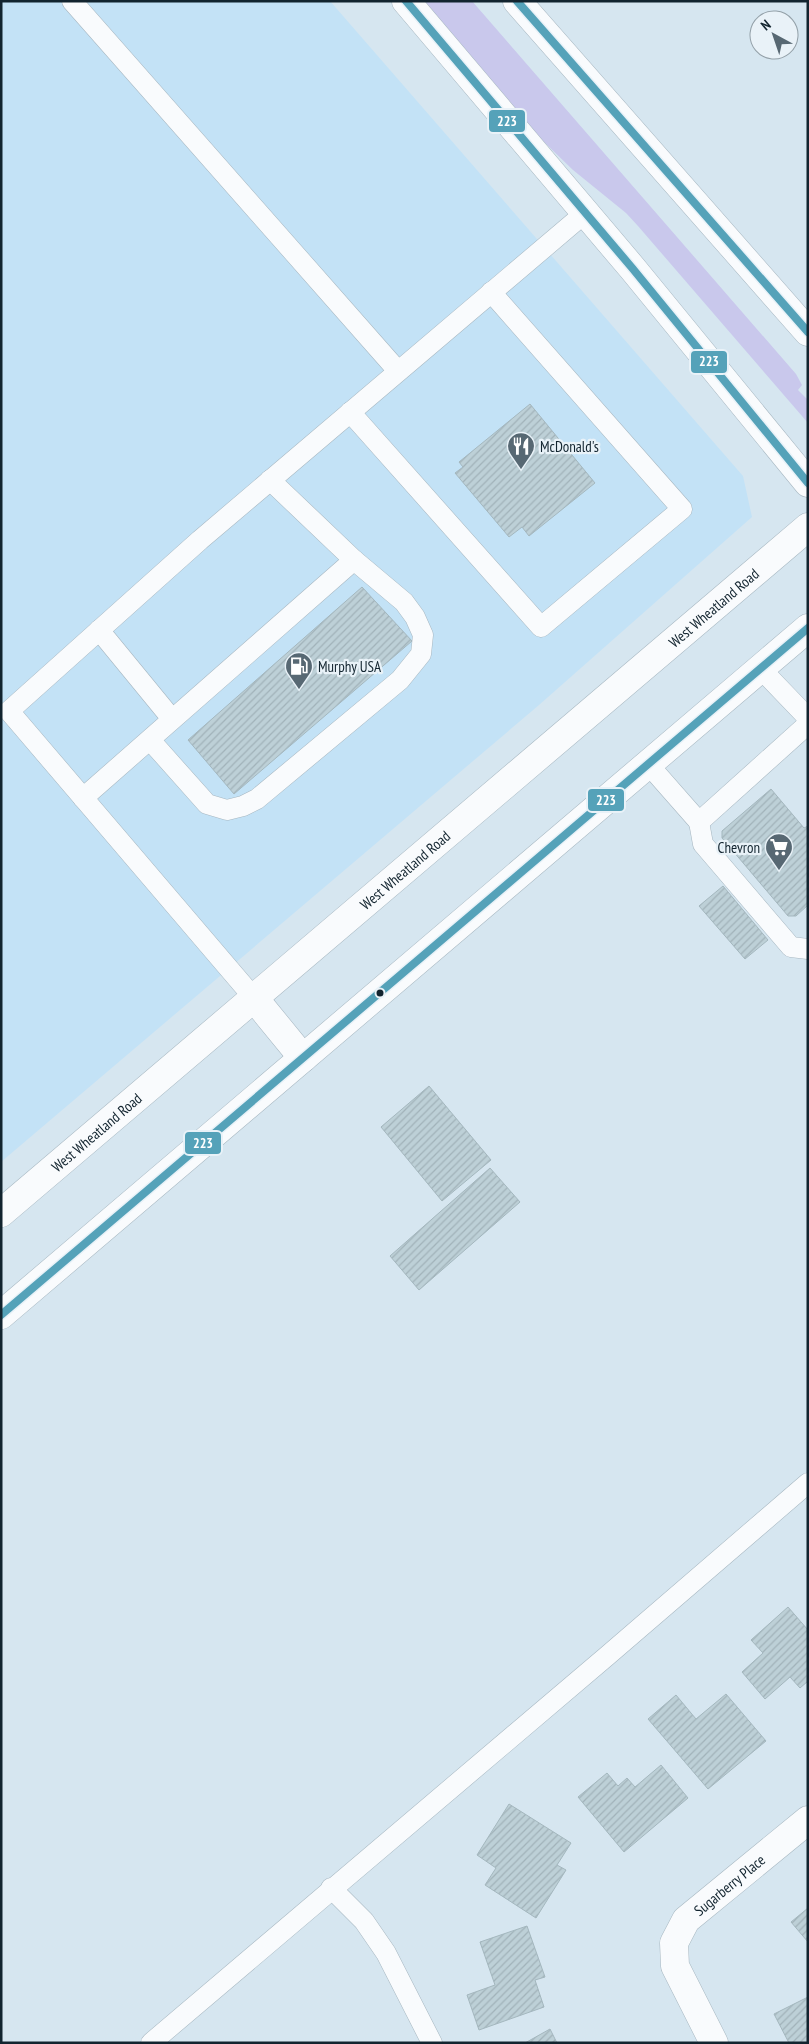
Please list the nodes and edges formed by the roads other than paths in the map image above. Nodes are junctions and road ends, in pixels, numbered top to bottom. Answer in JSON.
{"nodes":[{"id":1,"x":72,"y":1,"type":"edge"},
{"id":2,"x":406,"y":1,"type":"edge"},
{"id":3,"x":517,"y":1,"type":"edge"},
{"id":4,"x":585,"y":213,"type":"junction"},
{"id":5,"x":491,"y":292,"type":"junction"},
{"id":6,"x":808,"y":332,"type":"edge"},
{"id":7,"x":398,"y":371,"type":"junction"},
{"id":8,"x":350,"y":412,"type":"junction"},
{"id":9,"x":270,"y":480,"type":"junction"},
{"id":10,"x":808,"y":482,"type":"edge"},
{"id":11,"x":808,"y":527,"type":"edge"},
{"id":12,"x":354,"y":560,"type":"junction"},
{"id":13,"x":808,"y":628,"type":"edge"},
{"id":14,"x":99,"y":630,"type":"junction"},
{"id":15,"x":760,"y":668,"type":"junction"},
{"id":16,"x":4,"y":710,"type":"edge"},
{"id":17,"x":808,"y":718,"type":"edge"},
{"id":18,"x":172,"y":719,"type":"junction"},
{"id":19,"x":808,"y":724,"type":"edge"},
{"id":20,"x":150,"y":740,"type":"junction"},
{"id":21,"x":648,"y":764,"type":"junction"},
{"id":22,"x":83,"y":798,"type":"junction"},
{"id":23,"x":699,"y":822,"type":"junction"},
{"id":24,"x":808,"y":949,"type":"edge"},
{"id":25,"x":254,"y":998,"type":"junction"},
{"id":26,"x":303,"y":1058,"type":"junction"},
{"id":27,"x":1,"y":1213,"type":"edge"},
{"id":28,"x":1,"y":1315,"type":"edge"},
{"id":29,"x":808,"y":1483,"type":"edge"},
{"id":30,"x":808,"y":1820,"type":"edge"},
{"id":31,"x":332,"y":1888,"type":"junction"},
{"id":32,"x":151,"y":2043,"type":"edge"},
{"id":33,"x":432,"y":2043,"type":"edge"},
{"id":34,"x":714,"y":2043,"type":"edge"}],
"edges":[{"from":1,"to":7,"type":"lane"},
{"from":2,"to":4,"type":"main road"},
{"from":3,"to":6,"type":"main road"},
{"from":4,"to":5,"type":"lane"},
{"from":4,"to":10,"type":"main road"},
{"from":5,"to":7,"type":"lane"},
{"from":5,"to":8,"type":"lane"},
{"from":7,"to":8,"type":"lane"},
{"from":8,"to":9,"type":"lane"},
{"from":9,"to":12,"type":"lane"},
{"from":9,"to":14,"type":"lane"},
{"from":11,"to":25,"type":"main road","name":"West Wheatland Road"},
{"from":12,"to":18,"type":"lane"},
{"from":12,"to":20,"type":"lane"},
{"from":13,"to":15,"type":"main road"},
{"from":14,"to":16,"type":"lane"},
{"from":14,"to":18,"type":"lane"},
{"from":15,"to":17,"type":"lane"},
{"from":15,"to":21,"type":"main road"},
{"from":16,"to":22,"type":"lane"},
{"from":18,"to":20,"type":"lane"},
{"from":19,"to":23,"type":"lane"},
{"from":20,"to":22,"type":"lane"},
{"from":21,"to":23,"type":"lane"},
{"from":21,"to":26,"type":"main road"},
{"from":22,"to":25,"type":"lane"},
{"from":23,"to":24,"type":"lane"},
{"from":25,"to":26,"type":"main road"},
{"from":25,"to":27,"type":"main road","name":"West Wheatland Road"},
{"from":26,"to":28,"type":"main road"},
{"from":29,"to":31,"type":"lane"},
{"from":30,"to":34,"type":"main road","name":"Sugarberry Place"},
{"from":31,"to":32,"type":"lane"},
{"from":31,"to":33,"type":"lane"}]}
